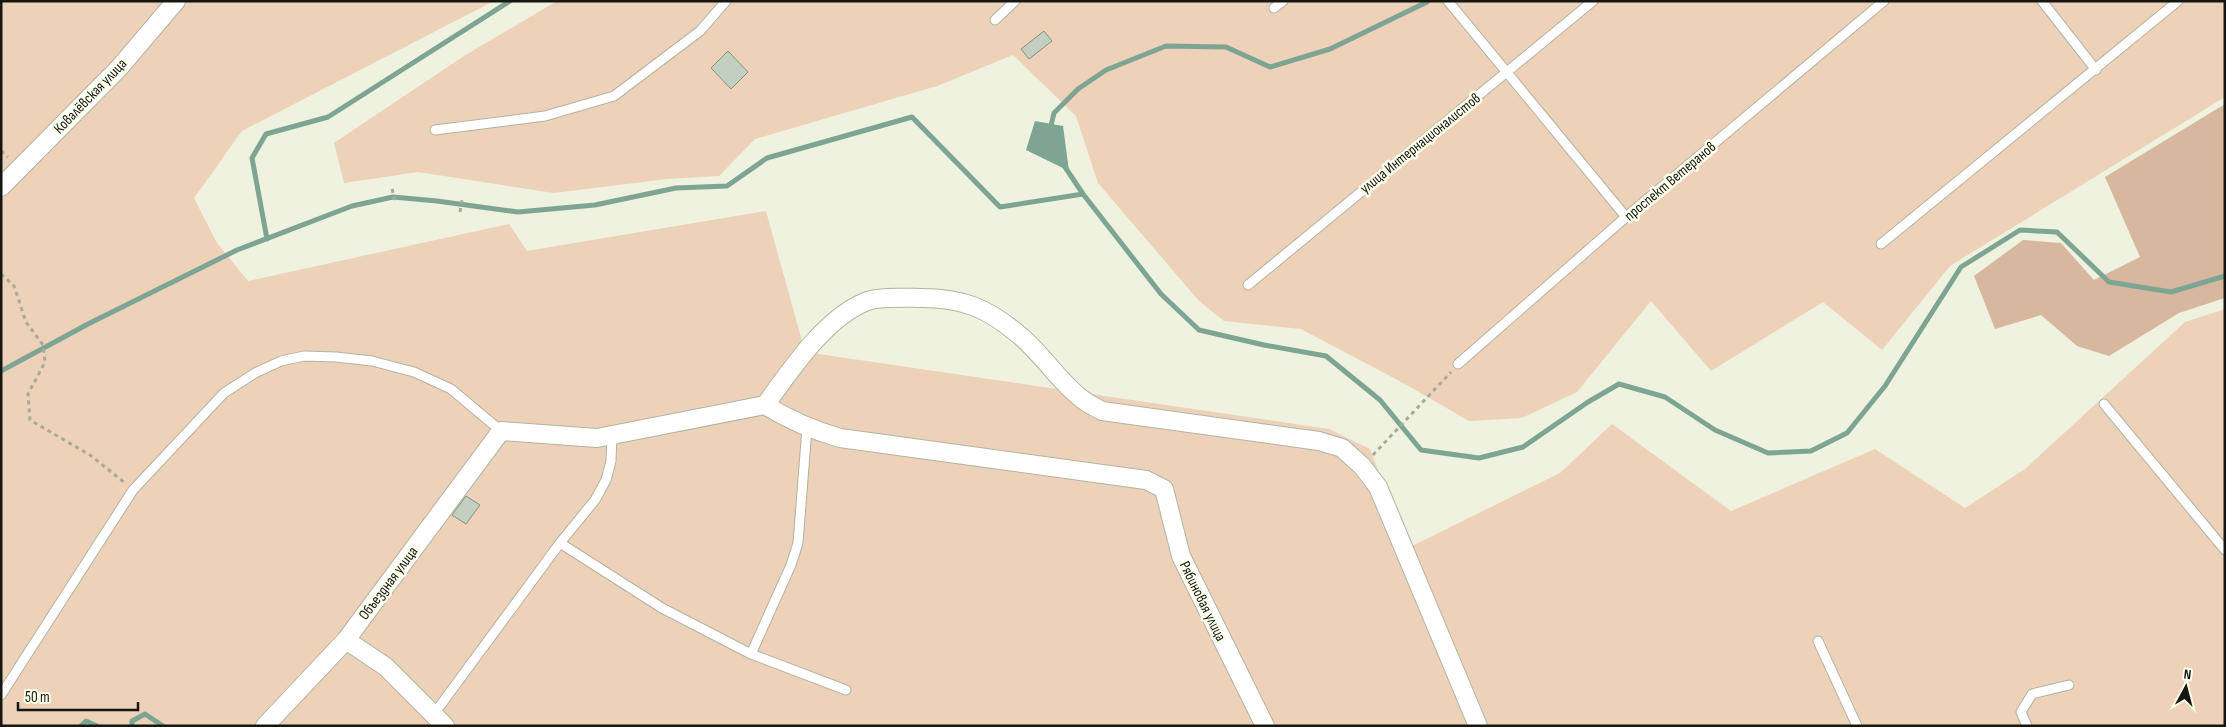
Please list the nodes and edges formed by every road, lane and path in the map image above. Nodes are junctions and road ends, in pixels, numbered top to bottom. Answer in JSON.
{"nodes":[{"id":1,"x":176,"y":1,"type":"edge"},
{"id":2,"x":726,"y":1,"type":"edge"},
{"id":3,"x":1015,"y":1,"type":"edge"},
{"id":4,"x":1283,"y":1,"type":"edge"},
{"id":5,"x":1448,"y":1,"type":"edge"},
{"id":6,"x":1593,"y":1,"type":"edge"},
{"id":7,"x":1884,"y":1,"type":"edge"},
{"id":8,"x":2042,"y":1,"type":"edge"},
{"id":9,"x":2178,"y":1,"type":"edge"},
{"id":10,"x":1274,"y":8,"type":"dead end"},
{"id":11,"x":995,"y":20,"type":"dead end"},
{"id":12,"x":2096,"y":70,"type":"junction"},
{"id":13,"x":1507,"y":72,"type":"junction"},
{"id":14,"x":435,"y":130,"type":"dead end"},
{"id":15,"x":1,"y":187,"type":"edge"},
{"id":16,"x":392,"y":189,"type":"dead end"},
{"id":17,"x":395,"y":200,"type":"dead end"},
{"id":18,"x":462,"y":200,"type":"dead end"},
{"id":19,"x":460,"y":212,"type":"dead end"},
{"id":20,"x":1626,"y":217,"type":"junction"},
{"id":21,"x":1881,"y":244,"type":"dead end"},
{"id":22,"x":1,"y":274,"type":"edge"},
{"id":23,"x":1248,"y":285,"type":"dead end"},
{"id":24,"x":1458,"y":364,"type":"joint"},
{"id":25,"x":2104,"y":404,"type":"dead end"},
{"id":26,"x":765,"y":405,"type":"junction"},
{"id":27,"x":807,"y":428,"type":"junction"},
{"id":28,"x":501,"y":431,"type":"junction"},
{"id":29,"x":612,"y":435,"type":"junction"},
{"id":30,"x":1362,"y":466,"type":"junction"},
{"id":31,"x":133,"y":490,"type":"junction"},
{"id":32,"x":560,"y":543,"type":"junction"},
{"id":33,"x":2225,"y":550,"type":"edge"},
{"id":34,"x":346,"y":640,"type":"junction"},
{"id":35,"x":1818,"y":641,"type":"dead end"},
{"id":36,"x":750,"y":654,"type":"junction"},
{"id":37,"x":2069,"y":685,"type":"dead end"},
{"id":38,"x":846,"y":690,"type":"dead end"},
{"id":39,"x":1,"y":695,"type":"edge"},
{"id":40,"x":440,"y":720,"type":"edge"},
{"id":41,"x":265,"y":726,"type":"edge"},
{"id":42,"x":1265,"y":726,"type":"edge"},
{"id":43,"x":1478,"y":726,"type":"edge"},
{"id":44,"x":1857,"y":726,"type":"edge"},
{"id":45,"x":2027,"y":726,"type":"edge"}],
"edges":[{"from":1,"to":15,"type":"street","name":"Ковалёвская улица"},
{"from":2,"to":14,"type":"lane"},
{"from":3,"to":11,"type":"lane"},
{"from":4,"to":10,"type":"lane"},
{"from":5,"to":13,"type":"lane"},
{"from":6,"to":13,"type":"lane","name":"улица Интернационалистов"},
{"from":7,"to":20,"type":"lane","name":"проспект Ветеранов"},
{"from":8,"to":12,"type":"lane"},
{"from":9,"to":12,"type":"lane"},
{"from":12,"to":21,"type":"lane"},
{"from":13,"to":20,"type":"lane"},
{"from":13,"to":23,"type":"lane","name":"улица Интернационалистов"},
{"from":16,"to":17,"type":"path"},
{"from":18,"to":19,"type":"path"},
{"from":20,"to":24,"type":"lane","name":"проспект Ветеранов"},
{"from":22,"to":31,"type":"path"},
{"from":24,"to":30,"type":"path"},
{"from":25,"to":33,"type":"lane"},
{"from":26,"to":27,"type":"street"},
{"from":26,"to":29,"type":"street"},
{"from":26,"to":30,"type":"street"},
{"from":27,"to":36,"type":"lane"},
{"from":27,"to":42,"type":"street","name":"Рябиновая улица"},
{"from":28,"to":29,"type":"street"},
{"from":28,"to":31,"type":"lane"},
{"from":28,"to":34,"type":"street","name":"Объездная улица"},
{"from":29,"to":32,"type":"lane"},
{"from":30,"to":43,"type":"street"},
{"from":31,"to":39,"type":"lane"},
{"from":32,"to":36,"type":"lane"},
{"from":32,"to":40,"type":"lane"},
{"from":34,"to":40,"type":"street"},
{"from":34,"to":41,"type":"street","name":"Объездная улица"},
{"from":35,"to":44,"type":"lane"},
{"from":36,"to":38,"type":"lane"},
{"from":37,"to":45,"type":"lane"}]}
